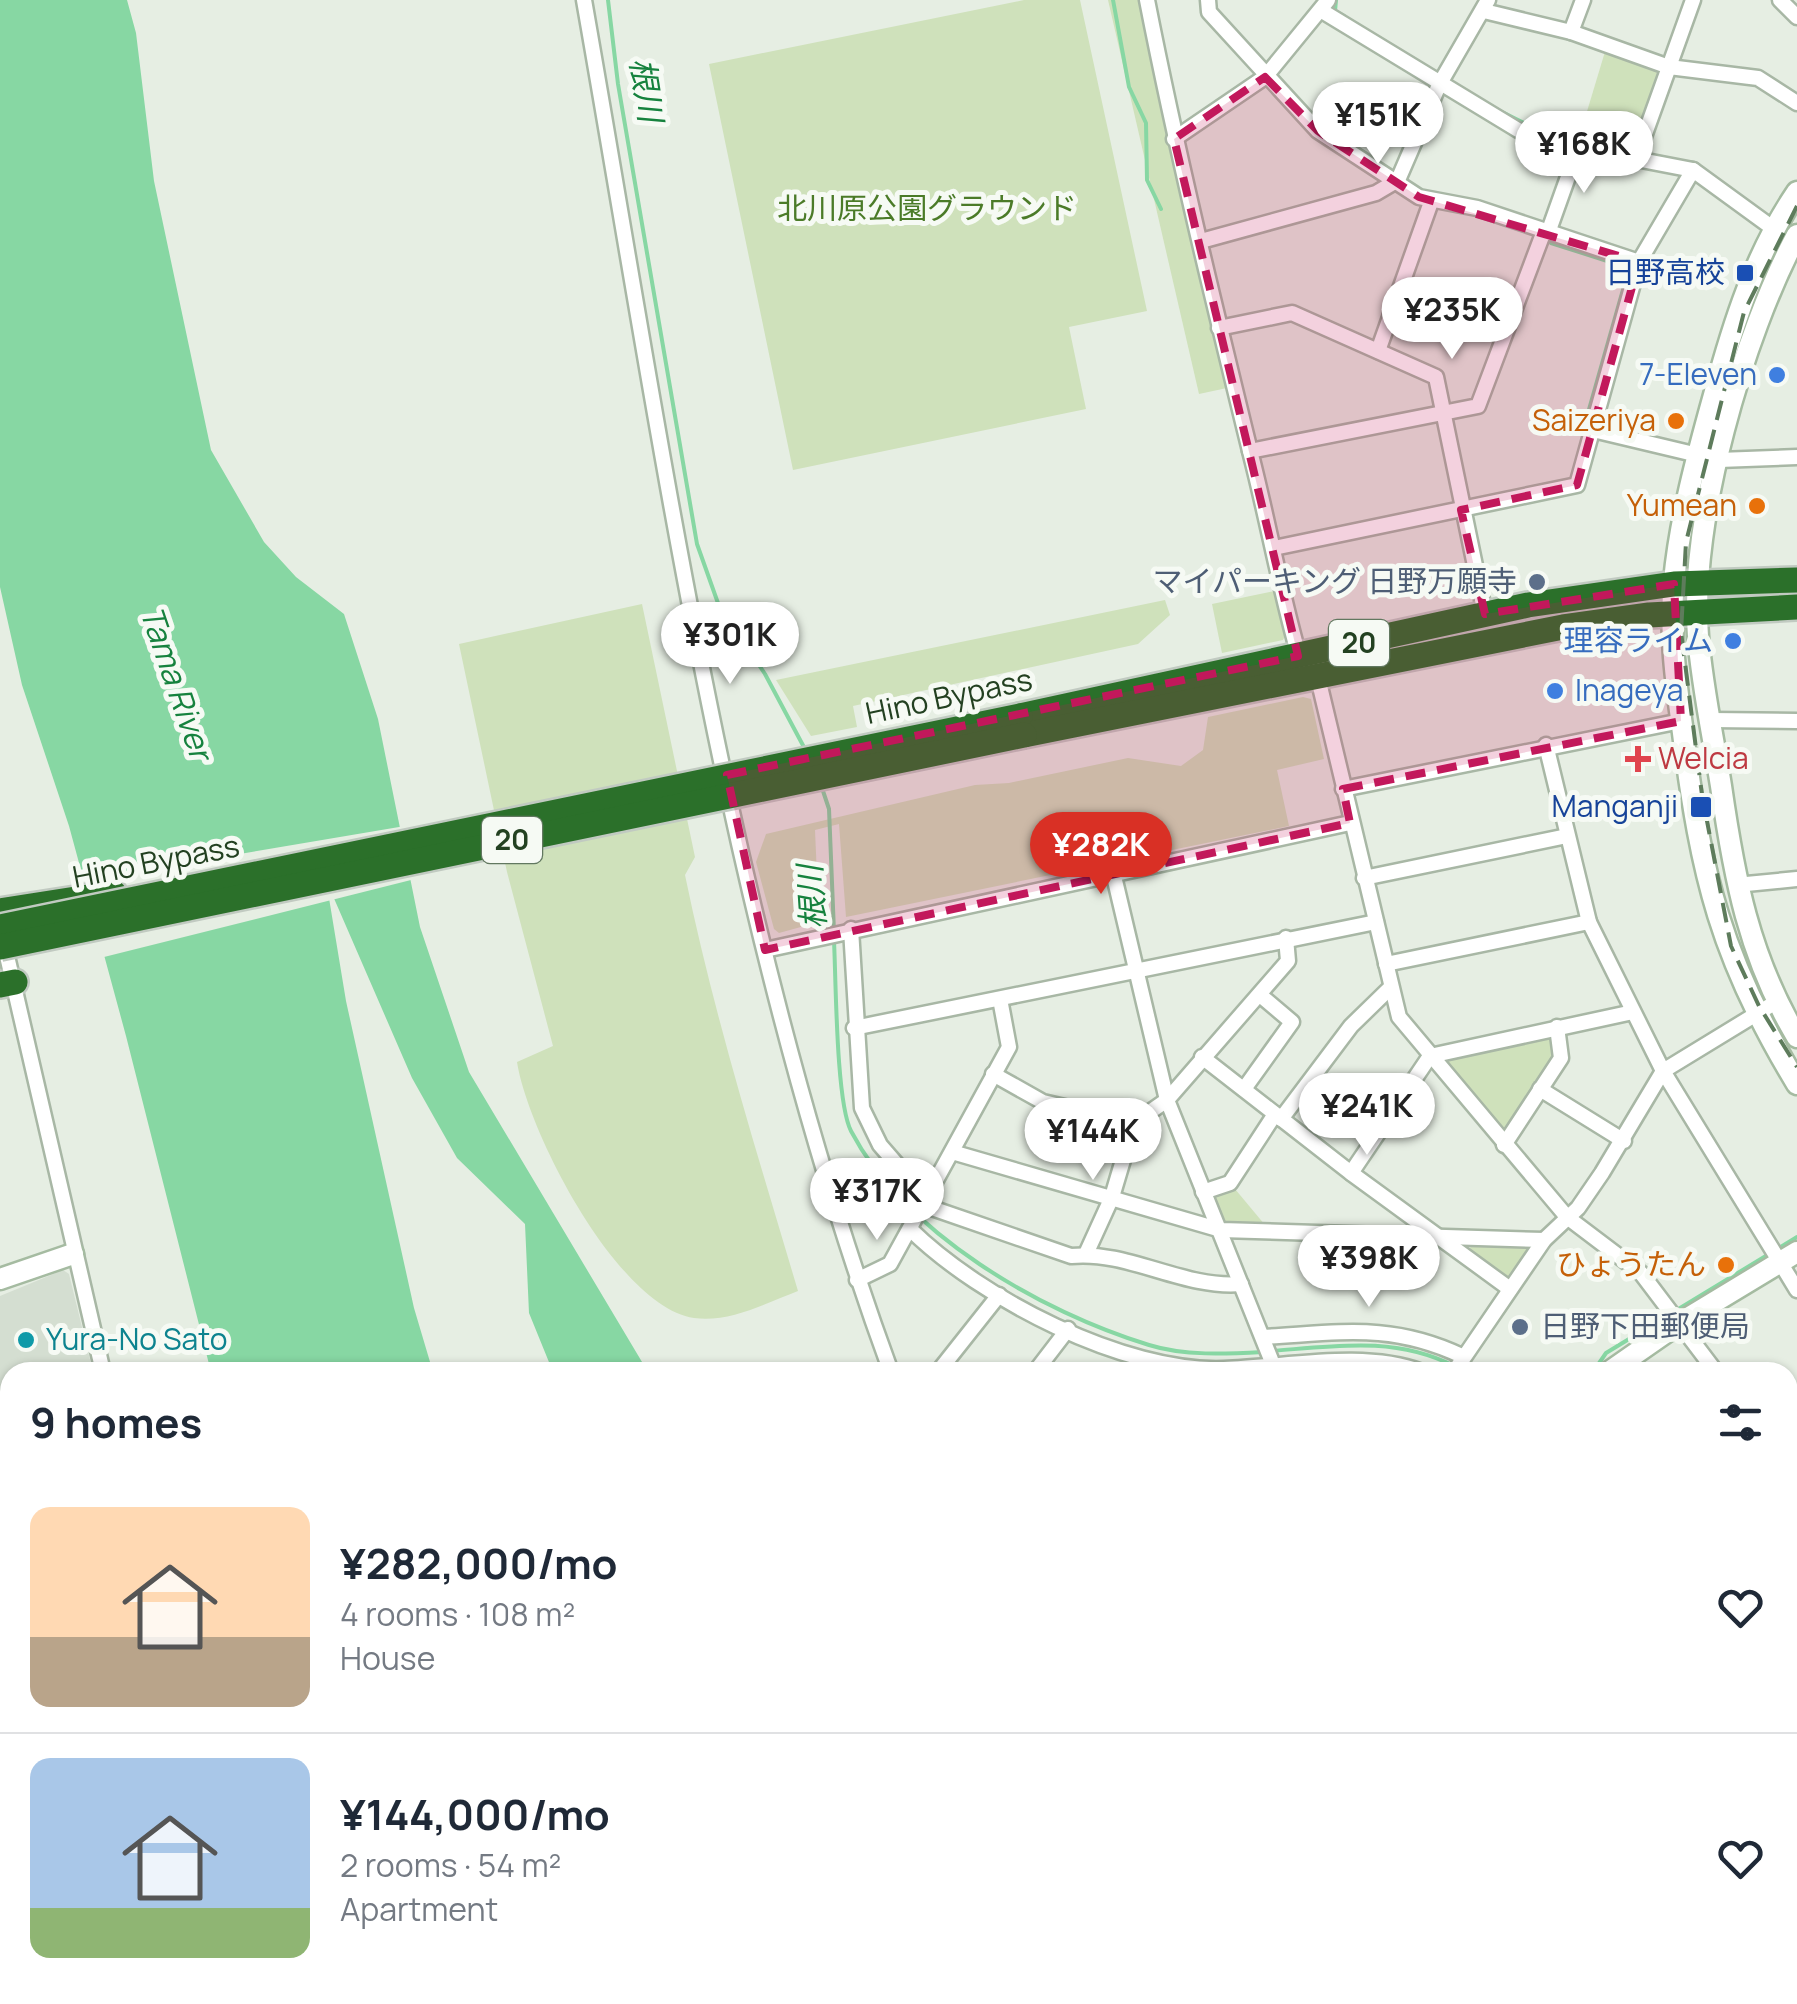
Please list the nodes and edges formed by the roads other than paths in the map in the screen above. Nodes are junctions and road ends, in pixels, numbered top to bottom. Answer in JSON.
{"nodes":[{"id":1,"x":584,"y":0,"type":"edge"},
{"id":2,"x":1147,"y":0,"type":"edge"},
{"id":3,"x":1208,"y":0,"type":"edge"},
{"id":4,"x":1583,"y":0,"type":"edge"},
{"id":5,"x":1693,"y":0,"type":"edge"},
{"id":6,"x":1780,"y":0,"type":"edge"},
{"id":7,"x":1325,"y":5,"type":"edge"},
{"id":8,"x":1486,"y":5,"type":"edge"},
{"id":9,"x":1797,"y":16,"type":"edge"},
{"id":10,"x":1570,"y":32,"type":"junction"},
{"id":11,"x":1669,"y":67,"type":"junction"},
{"id":12,"x":1265,"y":76,"type":"junction"},
{"id":13,"x":1440,"y":86,"type":"junction"},
{"id":14,"x":1795,"y":99,"type":"edge"},
{"id":15,"x":1174,"y":138,"type":"junction"},
{"id":16,"x":1579,"y":146,"type":"junction"},
{"id":17,"x":1636,"y":159,"type":"junction"},
{"id":18,"x":1693,"y":170,"type":"junction"},
{"id":19,"x":1398,"y":180,"type":"junction"},
{"id":20,"x":1797,"y":192,"type":"edge"},
{"id":21,"x":1431,"y":202,"type":"junction"},
{"id":22,"x":1774,"y":229,"type":"junction"},
{"id":23,"x":1546,"y":232,"type":"junction"},
{"id":24,"x":1797,"y":234,"type":"edge"},
{"id":25,"x":1202,"y":241,"type":"junction"},
{"id":26,"x":1638,"y":262,"type":"junction"},
{"id":27,"x":1218,"y":328,"type":"junction"},
{"id":28,"x":1378,"y":351,"type":"junction"},
{"id":29,"x":1443,"y":412,"type":"junction"},
{"id":30,"x":1593,"y":430,"type":"junction"},
{"id":31,"x":1250,"y":451,"type":"junction"},
{"id":32,"x":1698,"y":456,"type":"junction"},
{"id":33,"x":1797,"y":457,"type":"edge"},
{"id":34,"x":1720,"y":460,"type":"junction"},
{"id":35,"x":1462,"y":510,"type":"junction"},
{"id":36,"x":1274,"y":548,"type":"junction"},
{"id":37,"x":1797,"y":580,"type":"edge"},
{"id":38,"x":1686,"y":584,"type":"junction"},
{"id":39,"x":1797,"y":607,"type":"edge"},
{"id":40,"x":1685,"y":612,"type":"junction"},
{"id":41,"x":1484,"y":614,"type":"junction"},
{"id":42,"x":1308,"y":665,"type":"junction"},
{"id":43,"x":1711,"y":720,"type":"junction"},
{"id":44,"x":1797,"y":721,"type":"edge"},
{"id":45,"x":1681,"y":722,"type":"junction"},
{"id":46,"x":1546,"y":745,"type":"junction"},
{"id":47,"x":1343,"y":789,"type":"junction"},
{"id":48,"x":1350,"y":823,"type":"junction"},
{"id":49,"x":1568,"y":836,"type":"junction"},
{"id":50,"x":1114,"y":872,"type":"junction"},
{"id":51,"x":1364,"y":878,"type":"junction"},
{"id":52,"x":1797,"y":878,"type":"edge"},
{"id":53,"x":1736,"y":885,"type":"junction"},
{"id":54,"x":249,"y":887,"type":"junction"},
{"id":55,"x":0,"y":911,"type":"edge"},
{"id":56,"x":1376,"y":922,"type":"junction"},
{"id":57,"x":1589,"y":922,"type":"junction"},
{"id":58,"x":0,"y":927,"type":"edge"},
{"id":59,"x":847,"y":930,"type":"junction"},
{"id":60,"x":1286,"y":938,"type":"junction"},
{"id":61,"x":0,"y":947,"type":"edge"},
{"id":62,"x":765,"y":950,"type":"junction"},
{"id":63,"x":1386,"y":964,"type":"junction"},
{"id":64,"x":1136,"y":972,"type":"junction"},
{"id":65,"x":5,"y":977,"type":"edge"},
{"id":66,"x":1392,"y":987,"type":"junction"},
{"id":67,"x":1260,"y":995,"type":"junction"},
{"id":68,"x":1000,"y":999,"type":"junction"},
{"id":69,"x":1776,"y":1002,"type":"junction"},
{"id":70,"x":1634,"y":1012,"type":"junction"},
{"id":71,"x":1755,"y":1015,"type":"junction"},
{"id":72,"x":1557,"y":1027,"type":"junction"},
{"id":73,"x":854,"y":1028,"type":"junction"},
{"id":74,"x":1797,"y":1037,"type":"edge"},
{"id":75,"x":1430,"y":1056,"type":"junction"},
{"id":76,"x":1202,"y":1057,"type":"junction"},
{"id":77,"x":1663,"y":1071,"type":"junction"},
{"id":78,"x":993,"y":1074,"type":"junction"},
{"id":79,"x":1797,"y":1084,"type":"edge"},
{"id":80,"x":1244,"y":1089,"type":"junction"},
{"id":81,"x":1540,"y":1089,"type":"junction"},
{"id":82,"x":1167,"y":1100,"type":"junction"},
{"id":83,"x":1278,"y":1116,"type":"junction"},
{"id":84,"x":1134,"y":1123,"type":"junction"},
{"id":85,"x":1624,"y":1142,"type":"junction"},
{"id":86,"x":1504,"y":1146,"type":"junction"},
{"id":87,"x":952,"y":1152,"type":"junction"},
{"id":88,"x":1350,"y":1174,"type":"junction"},
{"id":89,"x":1203,"y":1192,"type":"junction"},
{"id":90,"x":1112,"y":1197,"type":"junction"},
{"id":91,"x":924,"y":1203,"type":"junction"},
{"id":92,"x":1567,"y":1216,"type":"junction"},
{"id":93,"x":911,"y":1227,"type":"junction"},
{"id":94,"x":1220,"y":1230,"type":"junction"},
{"id":95,"x":1333,"y":1234,"type":"junction"},
{"id":96,"x":1394,"y":1235,"type":"junction"},
{"id":97,"x":1436,"y":1236,"type":"junction"},
{"id":98,"x":1544,"y":1240,"type":"junction"},
{"id":99,"x":73,"y":1254,"type":"junction"},
{"id":100,"x":1086,"y":1254,"type":"junction"},
{"id":101,"x":1782,"y":1254,"type":"edge"},
{"id":102,"x":1334,"y":1262,"type":"dead end"},
{"id":103,"x":1394,"y":1271,"type":"dead end"},
{"id":104,"x":0,"y":1279,"type":"edge"},
{"id":105,"x":856,"y":1280,"type":"junction"},
{"id":106,"x":1241,"y":1284,"type":"junction"},
{"id":107,"x":1510,"y":1289,"type":"junction"},
{"id":108,"x":1797,"y":1290,"type":"edge"},
{"id":109,"x":999,"y":1295,"type":"junction"},
{"id":110,"x":1674,"y":1318,"type":"junction"},
{"id":111,"x":1068,"y":1329,"type":"junction"},
{"id":112,"x":1264,"y":1340,"type":"junction"},
{"id":113,"x":1462,"y":1356,"type":"junction"},
{"id":114,"x":100,"y":1362,"type":"edge"},
{"id":115,"x":886,"y":1362,"type":"edge"},
{"id":116,"x":946,"y":1362,"type":"edge"},
{"id":117,"x":1043,"y":1362,"type":"edge"},
{"id":118,"x":1130,"y":1362,"type":"edge"},
{"id":119,"x":1272,"y":1362,"type":"edge"},
{"id":120,"x":1459,"y":1362,"type":"edge"},
{"id":121,"x":1621,"y":1362,"type":"edge"},
{"id":122,"x":1708,"y":1362,"type":"edge"}],
"edges":[{"from":1,"to":62,"type":"street"},
{"from":2,"to":15,"type":"street"},
{"from":3,"to":12,"type":"street"},
{"from":4,"to":10,"type":"street"},
{"from":5,"to":11,"type":"street"},
{"from":6,"to":9,"type":"street"},
{"from":7,"to":12,"type":"street"},
{"from":7,"to":13,"type":"street"},
{"from":8,"to":10,"type":"street"},
{"from":8,"to":13,"type":"street"},
{"from":10,"to":11,"type":"street"},
{"from":11,"to":14,"type":"street"},
{"from":11,"to":17,"type":"street"},
{"from":12,"to":15,"type":"street"},
{"from":12,"to":19,"type":"street"},
{"from":13,"to":16,"type":"street"},
{"from":13,"to":19,"type":"street"},
{"from":15,"to":25,"type":"street"},
{"from":16,"to":17,"type":"street"},
{"from":16,"to":23,"type":"street"},
{"from":17,"to":18,"type":"street"},
{"from":18,"to":22,"type":"street"},
{"from":18,"to":26,"type":"street"},
{"from":19,"to":21,"type":"street"},
{"from":19,"to":25,"type":"street"},
{"from":20,"to":22,"type":"main road"},
{"from":21,"to":23,"type":"street"},
{"from":21,"to":28,"type":"street"},
{"from":22,"to":32,"type":"main road"},
{"from":23,"to":26,"type":"street"},
{"from":23,"to":29,"type":"street"},
{"from":24,"to":34,"type":"main road"},
{"from":25,"to":27,"type":"street"},
{"from":26,"to":30,"type":"street"},
{"from":27,"to":28,"type":"street"},
{"from":27,"to":31,"type":"street"},
{"from":28,"to":29,"type":"street"},
{"from":29,"to":31,"type":"street"},
{"from":29,"to":35,"type":"street"},
{"from":30,"to":32,"type":"street"},
{"from":30,"to":35,"type":"street"},
{"from":31,"to":36,"type":"street"},
{"from":32,"to":34,"type":"street"},
{"from":32,"to":38,"type":"main road"},
{"from":33,"to":34,"type":"street"},
{"from":34,"to":38,"type":"main road"},
{"from":35,"to":36,"type":"street"},
{"from":35,"to":41,"type":"street"},
{"from":36,"to":42,"type":"street"},
{"from":37,"to":38,"type":"highway","name":"Hino Bypass","number":"20"},
{"from":38,"to":40,"type":"main road"},
{"from":38,"to":41,"type":"highway","name":"Hino Bypass","number":"20"},
{"from":39,"to":40,"type":"highway","name":"Hino Bypass","number":"20"},
{"from":40,"to":42,"type":"highway","name":"Hino Bypass","number":"20"},
{"from":40,"to":43,"type":"main road"},
{"from":40,"to":45,"type":"main road"},
{"from":41,"to":42,"type":"highway","name":"Hino Bypass","number":"20"},
{"from":42,"to":47,"type":"street"},
{"from":42,"to":54,"type":"highway","name":"Hino Bypass","number":"20","bridge":true},
{"from":43,"to":44,"type":"street"},
{"from":43,"to":53,"type":"main road"},
{"from":45,"to":46,"type":"street"},
{"from":45,"to":71,"type":"main road"},
{"from":46,"to":47,"type":"street"},
{"from":46,"to":49,"type":"street"},
{"from":47,"to":48,"type":"street"},
{"from":48,"to":50,"type":"street"},
{"from":48,"to":51,"type":"street"},
{"from":49,"to":51,"type":"street"},
{"from":49,"to":57,"type":"street"},
{"from":50,"to":59,"type":"street"},
{"from":50,"to":64,"type":"street"},
{"from":51,"to":56,"type":"street"},
{"from":52,"to":53,"type":"street"},
{"from":53,"to":69,"type":"main road"},
{"from":54,"to":55,"type":"highway","bridge":true},
{"from":54,"to":58,"type":"highway","name":"Hino Bypass","number":"20","bridge":true},
{"from":54,"to":61,"type":"highway","name":"Hino Bypass","number":"20","bridge":true},
{"from":54,"to":65,"type":"highway","bridge":true},
{"from":56,"to":60,"type":"street"},
{"from":56,"to":63,"type":"street"},
{"from":57,"to":63,"type":"street"},
{"from":57,"to":70,"type":"street"},
{"from":58,"to":65,"type":"street"},
{"from":59,"to":62,"type":"street"},
{"from":59,"to":73,"type":"street"},
{"from":60,"to":64,"type":"street"},
{"from":60,"to":67,"type":"street"},
{"from":62,"to":105,"type":"street"},
{"from":63,"to":66,"type":"street"},
{"from":64,"to":68,"type":"street"},
{"from":64,"to":82,"type":"street"},
{"from":65,"to":99,"type":"street"},
{"from":66,"to":75,"type":"street"},
{"from":66,"to":83,"type":"street"},
{"from":67,"to":76,"type":"street"},
{"from":67,"to":80,"type":"street"},
{"from":68,"to":73,"type":"street"},
{"from":68,"to":78,"type":"street"},
{"from":69,"to":71,"type":"street"},
{"from":69,"to":74,"type":"main road"},
{"from":70,"to":72,"type":"street"},
{"from":70,"to":77,"type":"street"},
{"from":71,"to":77,"type":"street"},
{"from":71,"to":79,"type":"main road"},
{"from":72,"to":75,"type":"street"},
{"from":72,"to":81,"type":"street"},
{"from":73,"to":91,"type":"street"},
{"from":75,"to":86,"type":"street"},
{"from":75,"to":88,"type":"street"},
{"from":76,"to":80,"type":"street"},
{"from":76,"to":82,"type":"street"},
{"from":77,"to":85,"type":"street"},
{"from":77,"to":101,"type":"street"},
{"from":78,"to":84,"type":"street"},
{"from":78,"to":87,"type":"street"},
{"from":80,"to":83,"type":"street"},
{"from":81,"to":85,"type":"street"},
{"from":81,"to":86,"type":"street"},
{"from":82,"to":84,"type":"street"},
{"from":82,"to":89,"type":"street"},
{"from":83,"to":88,"type":"street"},
{"from":83,"to":89,"type":"street"},
{"from":84,"to":90,"type":"street"},
{"from":85,"to":92,"type":"street"},
{"from":86,"to":92,"type":"street"},
{"from":87,"to":90,"type":"street"},
{"from":87,"to":91,"type":"street"},
{"from":88,"to":97,"type":"street"},
{"from":89,"to":94,"type":"street"},
{"from":90,"to":94,"type":"street"},
{"from":90,"to":100,"type":"street"},
{"from":91,"to":93,"type":"street"},
{"from":91,"to":100,"type":"street"},
{"from":92,"to":98,"type":"street"},
{"from":92,"to":110,"type":"street"},
{"from":93,"to":105,"type":"street"},
{"from":93,"to":109,"type":"street"},
{"from":94,"to":95,"type":"street"},
{"from":94,"to":106,"type":"street"},
{"from":95,"to":96,"type":"street"},
{"from":95,"to":102,"type":"street"},
{"from":96,"to":97,"type":"street"},
{"from":96,"to":103,"type":"street"},
{"from":97,"to":98,"type":"street"},
{"from":97,"to":107,"type":"street"},
{"from":98,"to":107,"type":"street"},
{"from":99,"to":104,"type":"main road"},
{"from":99,"to":114,"type":"street"},
{"from":100,"to":106,"type":"street"},
{"from":101,"to":108,"type":"street"},
{"from":101,"to":110,"type":"main road"},
{"from":105,"to":115,"type":"street"},
{"from":106,"to":112,"type":"street"},
{"from":107,"to":113,"type":"street"},
{"from":109,"to":111,"type":"street"},
{"from":109,"to":116,"type":"street"},
{"from":110,"to":121,"type":"main road"},
{"from":110,"to":122,"type":"street"},
{"from":111,"to":117,"type":"street"},
{"from":111,"to":118,"type":"street"},
{"from":112,"to":113,"type":"street"},
{"from":112,"to":119,"type":"street"},
{"from":113,"to":120,"type":"street"}]}
